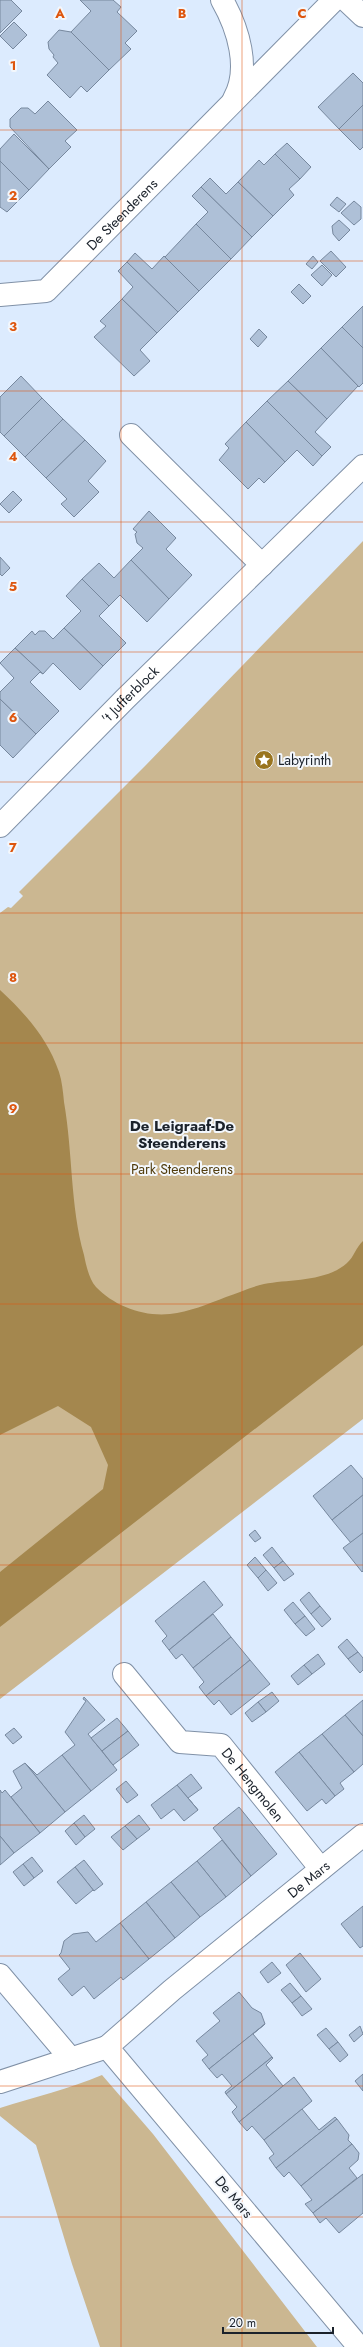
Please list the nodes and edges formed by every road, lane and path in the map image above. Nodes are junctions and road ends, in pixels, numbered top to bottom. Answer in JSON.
{"nodes":[{"id":1,"x":222,"y":0,"type":"edge"},
{"id":2,"x":334,"y":0,"type":"edge"},
{"id":3,"x":346,"y":0,"type":"edge"},
{"id":4,"x":363,"y":16,"type":"edge"},
{"id":5,"x":231,"y":106,"type":"junction"},
{"id":6,"x":0,"y":295,"type":"edge"},
{"id":7,"x":131,"y":434,"type":"dead end"},
{"id":8,"x":363,"y":466,"type":"edge"},
{"id":9,"x":262,"y":565,"type":"junction"},
{"id":10,"x":0,"y":826,"type":"edge"},
{"id":11,"x":124,"y":1674,"type":"dead end"},
{"id":12,"x":363,"y":1835,"type":"edge"},
{"id":13,"x":322,"y":1869,"type":"junction"},
{"id":14,"x":0,"y":1975,"type":"edge"},
{"id":15,"x":107,"y":2047,"type":"junction"},
{"id":16,"x":71,"y":2059,"type":"junction"},
{"id":17,"x":0,"y":2082,"type":"edge"},
{"id":18,"x":359,"y":2347,"type":"edge"}],
"edges":[{"from":1,"to":5,"type":"street","name":"De Steenderens"},
{"from":2,"to":5,"type":"street","name":"De Steenderens"},
{"from":3,"to":4,"type":"street"},
{"from":5,"to":6,"type":"street","name":"De Steenderens"},
{"from":7,"to":9,"type":"street"},
{"from":8,"to":9,"type":"street","name":"'t Jufferblock"},
{"from":9,"to":10,"type":"street","name":"'t Jufferblock"},
{"from":11,"to":13,"type":"street","name":"De Hengmolen"},
{"from":12,"to":13,"type":"street","name":"De Mars"},
{"from":13,"to":15,"type":"street","name":"De Mars"},
{"from":14,"to":16,"type":"street"},
{"from":15,"to":16,"type":"street","name":"De Mars"},
{"from":15,"to":18,"type":"street","name":"De Mars"},
{"from":16,"to":17,"type":"street","name":"De Mars"}]}
